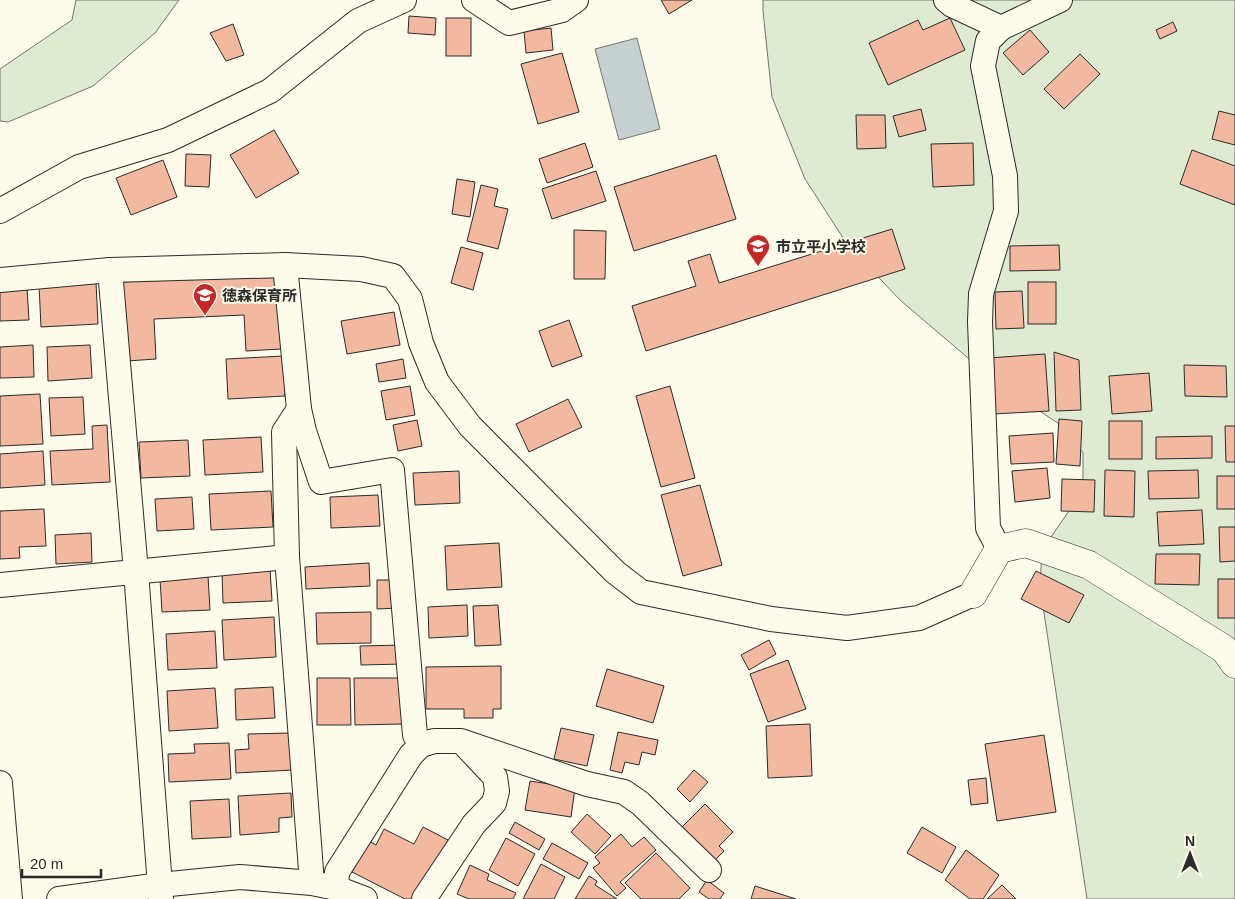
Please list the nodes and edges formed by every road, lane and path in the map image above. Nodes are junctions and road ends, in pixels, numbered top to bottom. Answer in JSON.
{"nodes":[{"id":1,"x":404,"y":0,"type":"edge"},
{"id":2,"x":474,"y":0,"type":"edge"},
{"id":3,"x":576,"y":0,"type":"edge"},
{"id":4,"x":946,"y":0,"type":"edge"},
{"id":5,"x":1060,"y":0,"type":"edge"},
{"id":6,"x":1001,"y":28,"type":"junction"},
{"id":7,"x":0,"y":212,"type":"edge"},
{"id":8,"x":285,"y":264,"type":"junction"},
{"id":9,"x":110,"y":270,"type":"junction"},
{"id":10,"x":0,"y":280,"type":"edge"},
{"id":11,"x":299,"y":409,"type":"junction"},
{"id":12,"x":999,"y":549,"type":"junction"},
{"id":13,"x":287,"y":558,"type":"junction"},
{"id":14,"x":136,"y":572,"type":"junction"},
{"id":15,"x":0,"y":585,"type":"edge"},
{"id":16,"x":973,"y":594,"type":"joint"},
{"id":17,"x":1235,"y":664,"type":"edge"},
{"id":18,"x":461,"y":741,"type":"junction"},
{"id":19,"x":421,"y":745,"type":"junction"},
{"id":20,"x":0,"y":782,"type":"edge"},
{"id":21,"x":709,"y":870,"type":"dead end"},
{"id":22,"x":312,"y":883,"type":"junction"},
{"id":23,"x":336,"y":888,"type":"junction"},
{"id":24,"x":160,"y":892,"type":"edge"},
{"id":25,"x":10,"y":899,"type":"edge"},
{"id":26,"x":59,"y":899,"type":"edge"},
{"id":27,"x":365,"y":899,"type":"edge"},
{"id":28,"x":424,"y":899,"type":"edge"}],
"edges":[{"from":1,"to":7,"type":"street"},
{"from":2,"to":3,"type":"street"},
{"from":4,"to":6,"type":"street"},
{"from":5,"to":6,"type":"street"},
{"from":6,"to":12,"type":"street"},
{"from":8,"to":9,"type":"street"},
{"from":8,"to":11,"type":"street"},
{"from":8,"to":16,"type":"street"},
{"from":9,"to":10,"type":"street"},
{"from":9,"to":14,"type":"street"},
{"from":11,"to":13,"type":"street"},
{"from":11,"to":19,"type":"street"},
{"from":12,"to":16,"type":"street"},
{"from":12,"to":17,"type":"street"},
{"from":13,"to":14,"type":"street"},
{"from":13,"to":22,"type":"street"},
{"from":14,"to":15,"type":"street"},
{"from":14,"to":24,"type":"street"},
{"from":18,"to":19,"type":"street"},
{"from":18,"to":21,"type":"street"},
{"from":18,"to":28,"type":"street"},
{"from":19,"to":23,"type":"street"},
{"from":20,"to":25,"type":"street"},
{"from":22,"to":23,"type":"street"},
{"from":22,"to":24,"type":"street"},
{"from":23,"to":27,"type":"street"},
{"from":24,"to":26,"type":"street"}]}
